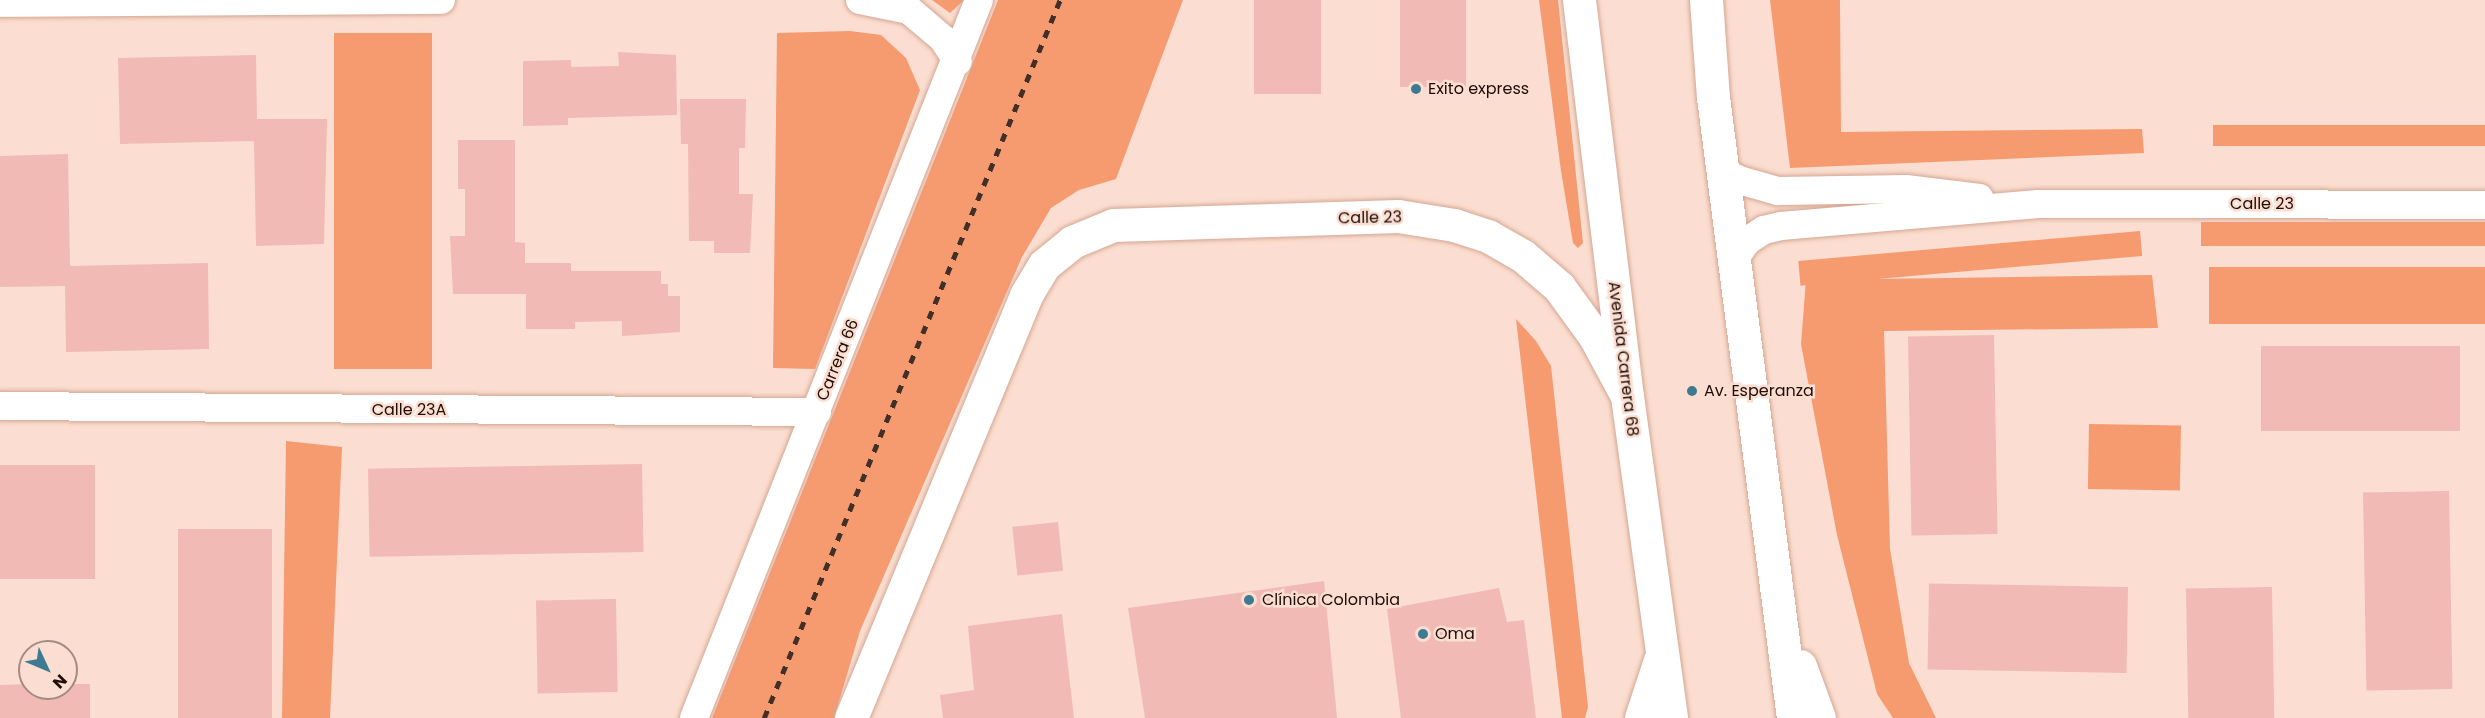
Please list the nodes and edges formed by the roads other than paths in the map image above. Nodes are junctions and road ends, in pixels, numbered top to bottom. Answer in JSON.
{"nodes":[{"id":1,"x":441,"y":0,"type":"edge"},
{"id":2,"x":860,"y":0,"type":"edge"},
{"id":3,"x":979,"y":0,"type":"edge"},
{"id":4,"x":1579,"y":0,"type":"edge"},
{"id":5,"x":1706,"y":0,"type":"edge"},
{"id":6,"x":0,"y":3,"type":"edge"},
{"id":7,"x":958,"y":62,"type":"junction"},
{"id":8,"x":1722,"y":171,"type":"junction"},
{"id":9,"x":2038,"y":204,"type":"junction"},
{"id":10,"x":2485,"y":205,"type":"edge"},
{"id":11,"x":1734,"y":259,"type":"junction"},
{"id":12,"x":1627,"y":396,"type":"junction"},
{"id":13,"x":0,"y":406,"type":"edge"},
{"id":14,"x":817,"y":412,"type":"junction"},
{"id":15,"x":1779,"y":613,"type":"junction"},
{"id":16,"x":1664,"y":650,"type":"junction"},
{"id":17,"x":694,"y":718,"type":"edge"},
{"id":18,"x":851,"y":718,"type":"edge"},
{"id":19,"x":1641,"y":718,"type":"edge"},
{"id":20,"x":1671,"y":718,"type":"edge"},
{"id":21,"x":1793,"y":718,"type":"edge"},
{"id":22,"x":1819,"y":718,"type":"edge"}],
"edges":[{"from":1,"to":6,"type":"street"},
{"from":2,"to":7,"type":"street"},
{"from":3,"to":7,"type":"street","name":"Carrera 66"},
{"from":4,"to":12,"type":"main road","name":"Avenida Carrera 68"},
{"from":5,"to":8,"type":"main road"},
{"from":7,"to":14,"type":"street","name":"Carrera 66"},
{"from":8,"to":9,"type":"street","name":"Calle 23"},
{"from":8,"to":11,"type":"main road"},
{"from":9,"to":10,"type":"street","name":"Calle 23"},
{"from":9,"to":11,"type":"street","name":"Calle 23"},
{"from":11,"to":15,"type":"main road"},
{"from":12,"to":16,"type":"main road","name":"Avenida Carrera 68"},
{"from":12,"to":18,"type":"main road","name":"Calle 23"},
{"from":13,"to":14,"type":"street","name":"Calle 23A"},
{"from":14,"to":17,"type":"street","name":"Carrera 66"},
{"from":15,"to":21,"type":"main road"},
{"from":15,"to":22,"type":"main road"},
{"from":16,"to":19,"type":"main road"},
{"from":16,"to":20,"type":"main road","name":"Avenida Carrera 68"}]}
